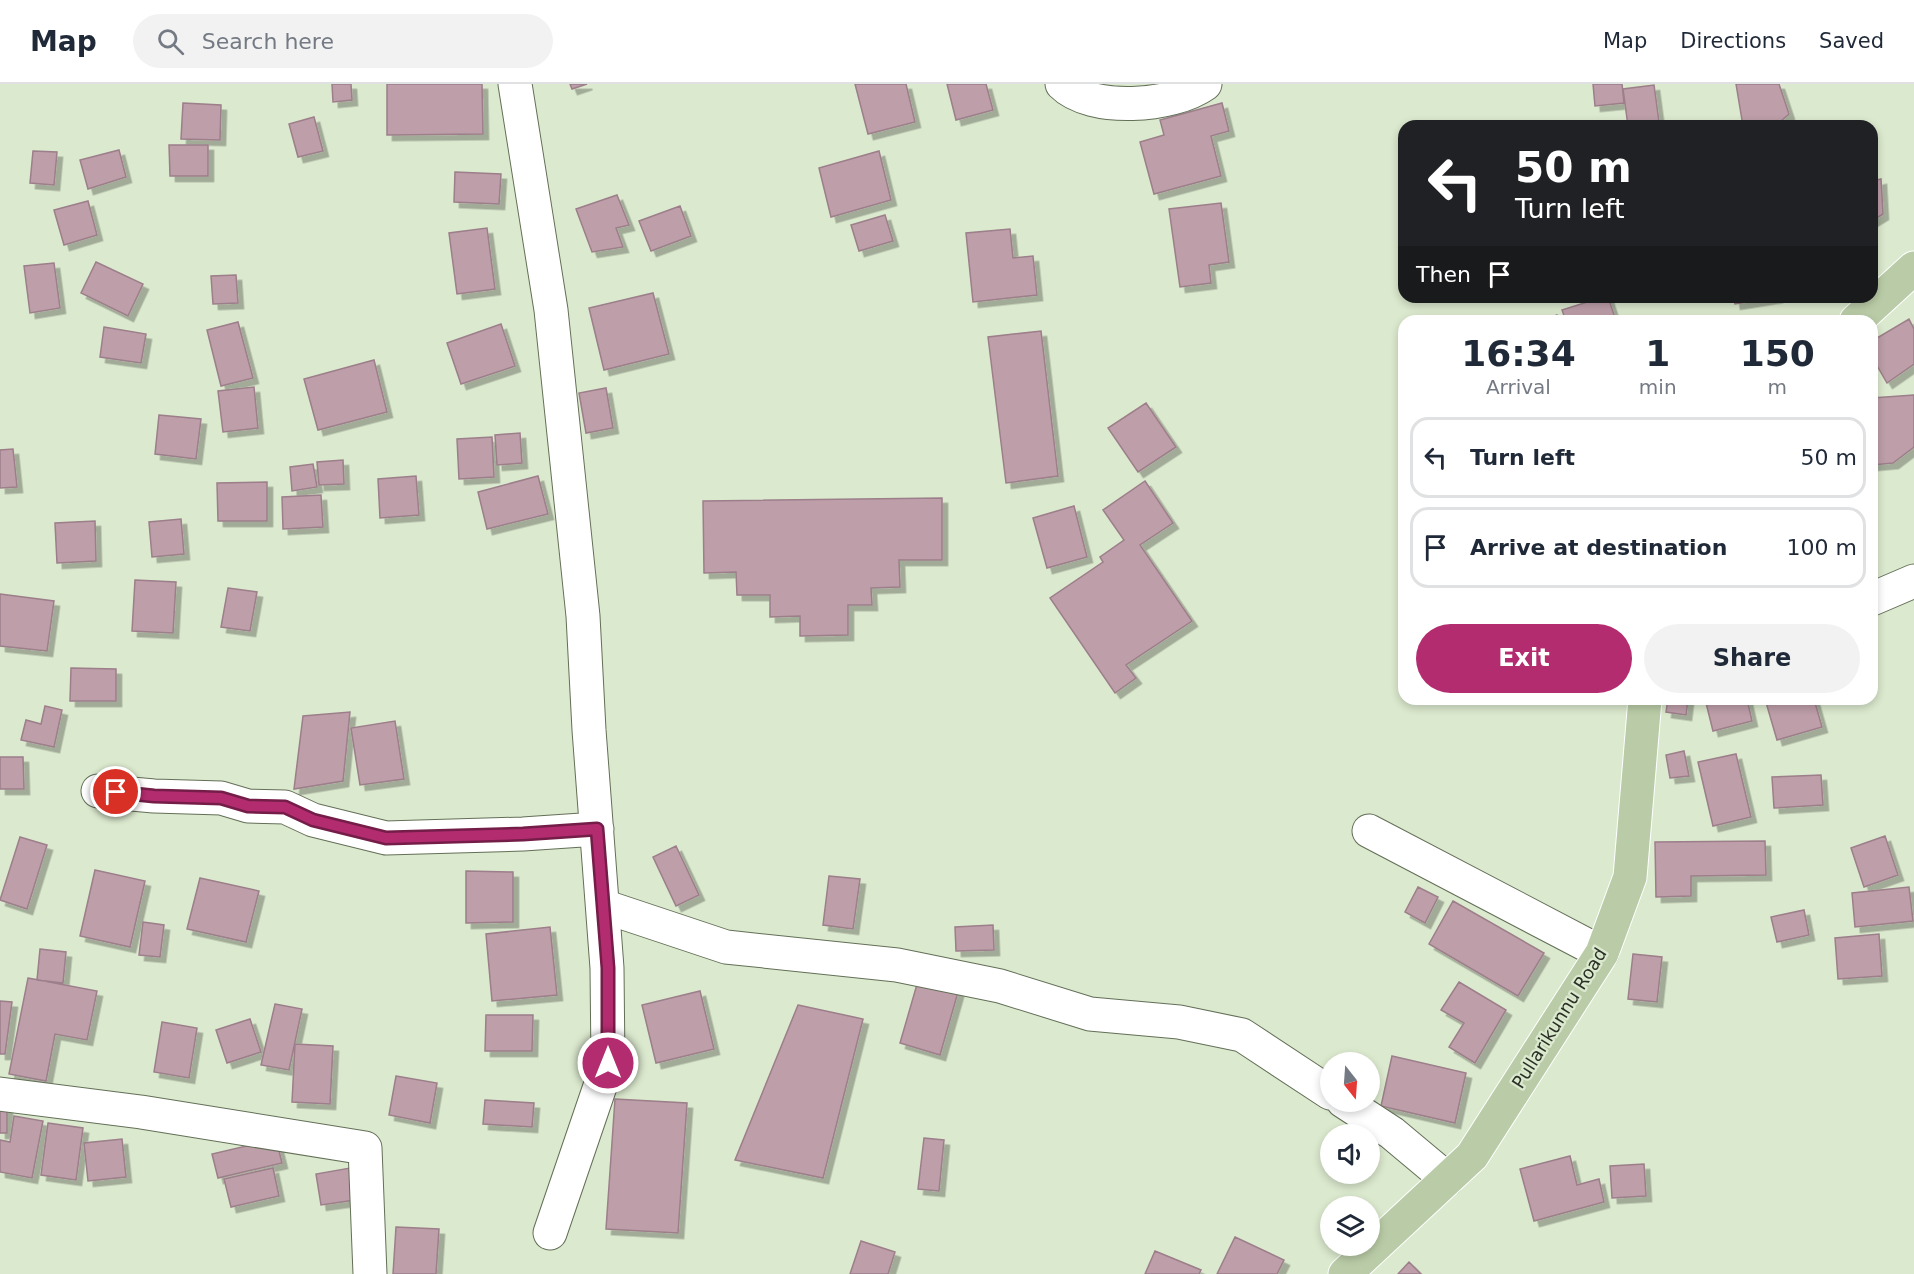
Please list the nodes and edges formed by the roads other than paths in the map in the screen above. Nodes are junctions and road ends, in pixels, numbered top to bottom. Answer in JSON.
{"nodes":[{"id":1,"x":515,"y":84,"type":"edge"},
{"id":2,"x":1062,"y":84,"type":"edge"},
{"id":3,"x":1205,"y":84,"type":"edge"},
{"id":4,"x":1914,"y":268,"type":"edge"},
{"id":5,"x":1878,"y":301,"type":"edge"},
{"id":6,"x":1876,"y":303,"type":"edge"},
{"id":7,"x":1863,"y":315,"type":"edge"},
{"id":8,"x":1914,"y":581,"type":"edge"},
{"id":9,"x":1878,"y":596,"type":"edge"},
{"id":10,"x":1644,"y":705,"type":"edge"},
{"id":11,"x":98,"y":790,"type":"dead end"},
{"id":12,"x":597,"y":829,"type":"junction"},
{"id":13,"x":1368,"y":831,"type":"dead end"},
{"id":14,"x":603,"y":906,"type":"junction"},
{"id":15,"x":1602,"y":953,"type":"junction"},
{"id":16,"x":1320,"y":1086,"type":"edge"},
{"id":17,"x":0,"y":1094,"type":"edge"},
{"id":18,"x":1360,"y":1112,"type":"edge"},
{"id":19,"x":1447,"y":1179,"type":"junction"},
{"id":20,"x":550,"y":1233,"type":"dead end"},
{"id":21,"x":370,"y":1274,"type":"edge"},
{"id":22,"x":1345,"y":1274,"type":"edge"}],
"edges":[{"from":1,"to":12,"type":"street"},
{"from":2,"to":3,"type":"street"},
{"from":4,"to":5,"type":"main road"},
{"from":6,"to":7,"type":"main road"},
{"from":8,"to":9,"type":"street"},
{"from":10,"to":15,"type":"main road","name":"Pullarikunnu Road"},
{"from":11,"to":12,"type":"street"},
{"from":12,"to":14,"type":"street"},
{"from":13,"to":15,"type":"street"},
{"from":14,"to":16,"type":"street"},
{"from":14,"to":20,"type":"street"},
{"from":15,"to":19,"type":"main road","name":"Pullarikunnu Road"},
{"from":17,"to":21,"type":"street"},
{"from":18,"to":19,"type":"street"},
{"from":19,"to":22,"type":"main road","name":"Pullarikunnu Road"}]}
